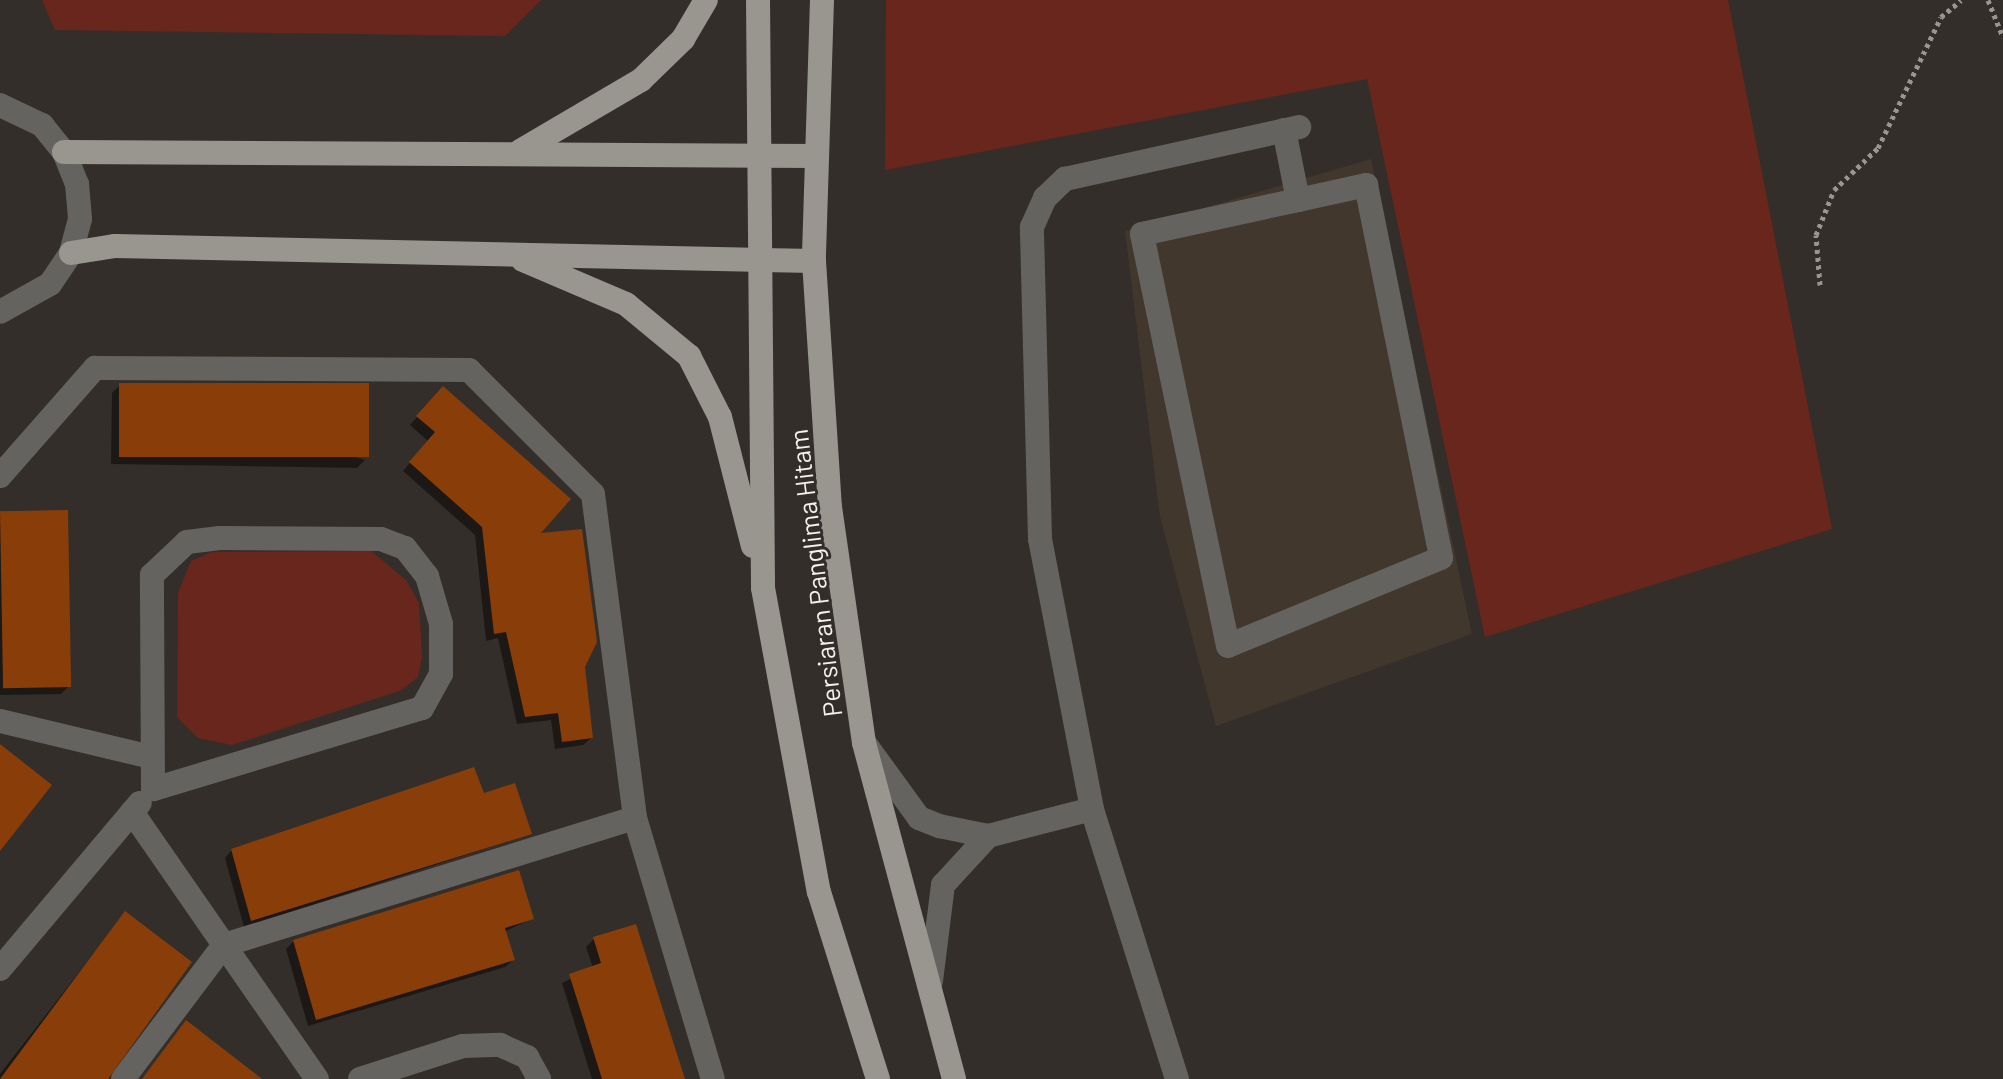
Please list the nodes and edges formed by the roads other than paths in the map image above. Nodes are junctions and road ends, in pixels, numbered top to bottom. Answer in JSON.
{"nodes":[{"id":1,"x":706,"y":0,"type":"edge"},
{"id":2,"x":758,"y":0,"type":"edge"},
{"id":3,"x":822,"y":0,"type":"edge"},
{"id":4,"x":0,"y":105,"type":"edge"},
{"id":5,"x":64,"y":152,"type":"junction"},
{"id":6,"x":514,"y":154,"type":"junction"},
{"id":7,"x":757,"y":156,"type":"junction"},
{"id":8,"x":817,"y":156,"type":"junction"},
{"id":9,"x":1298,"y":200,"type":"junction"},
{"id":10,"x":71,"y":253,"type":"junction"},
{"id":11,"x":510,"y":255,"type":"junction"},
{"id":12,"x":757,"y":260,"type":"junction"},
{"id":13,"x":814,"y":261,"type":"junction"},
{"id":14,"x":0,"y":312,"type":"edge"},
{"id":15,"x":0,"y":476,"type":"edge"},
{"id":16,"x":763,"y":588,"type":"junction"},
{"id":17,"x":0,"y":721,"type":"edge"},
{"id":18,"x":864,"y":743,"type":"junction"},
{"id":19,"x":151,"y":757,"type":"junction"},
{"id":20,"x":153,"y":789,"type":"junction"},
{"id":21,"x":1092,"y":809,"type":"junction"},
{"id":22,"x":132,"y":812,"type":"junction"},
{"id":23,"x":635,"y":818,"type":"junction"},
{"id":24,"x":988,"y":836,"type":"junction"},
{"id":25,"x":224,"y":945,"type":"junction"},
{"id":26,"x":0,"y":969,"type":"edge"},
{"id":27,"x":930,"y":1002,"type":"junction"},
{"id":28,"x":123,"y":1079,"type":"edge"},
{"id":29,"x":317,"y":1079,"type":"edge"},
{"id":30,"x":360,"y":1079,"type":"edge"},
{"id":31,"x":539,"y":1079,"type":"edge"},
{"id":32,"x":713,"y":1079,"type":"edge"},
{"id":33,"x":878,"y":1079,"type":"edge"},
{"id":34,"x":954,"y":1079,"type":"edge"},
{"id":35,"x":1177,"y":1079,"type":"edge"}],
"edges":[{"from":1,"to":6,"type":"main road"},
{"from":2,"to":7,"type":"main road"},
{"from":3,"to":8,"type":"main road","name":"Persiaran Panglima Hitam"},
{"from":4,"to":5,"type":"street"},
{"from":5,"to":6,"type":"main road"},
{"from":5,"to":10,"type":"street"},
{"from":6,"to":7,"type":"main road"},
{"from":7,"to":8,"type":"main road"},
{"from":7,"to":12,"type":"main road","name":"Persiaran Panglima Hitam"},
{"from":8,"to":13,"type":"main road","name":"Persiaran Panglima Hitam"},
{"from":9,"to":9,"type":"street"},
{"from":9,"to":21,"type":"street"},
{"from":10,"to":11,"type":"main road"},
{"from":10,"to":14,"type":"street"},
{"from":11,"to":12,"type":"main road"},
{"from":11,"to":16,"type":"main road"},
{"from":12,"to":13,"type":"main road"},
{"from":12,"to":16,"type":"main road","name":"Persiaran Panglima Hitam"},
{"from":13,"to":18,"type":"main road","name":"Persiaran Panglima Hitam"},
{"from":15,"to":23,"type":"street"},
{"from":16,"to":33,"type":"main road","name":"Persiaran Panglima Hitam"},
{"from":17,"to":19,"type":"street"},
{"from":18,"to":24,"type":"street"},
{"from":18,"to":27,"type":"main road","name":"Persiaran Panglima Hitam"},
{"from":19,"to":20,"type":"street"},
{"from":19,"to":20,"type":"street"},
{"from":20,"to":22,"type":"street"},
{"from":21,"to":24,"type":"street"},
{"from":21,"to":35,"type":"street"},
{"from":22,"to":25,"type":"street"},
{"from":22,"to":26,"type":"street"},
{"from":23,"to":25,"type":"street"},
{"from":23,"to":32,"type":"street"},
{"from":24,"to":27,"type":"street"},
{"from":25,"to":28,"type":"street"},
{"from":25,"to":29,"type":"street"},
{"from":27,"to":34,"type":"main road","name":"Persiaran Panglima Hitam"},
{"from":30,"to":31,"type":"street"}]}
